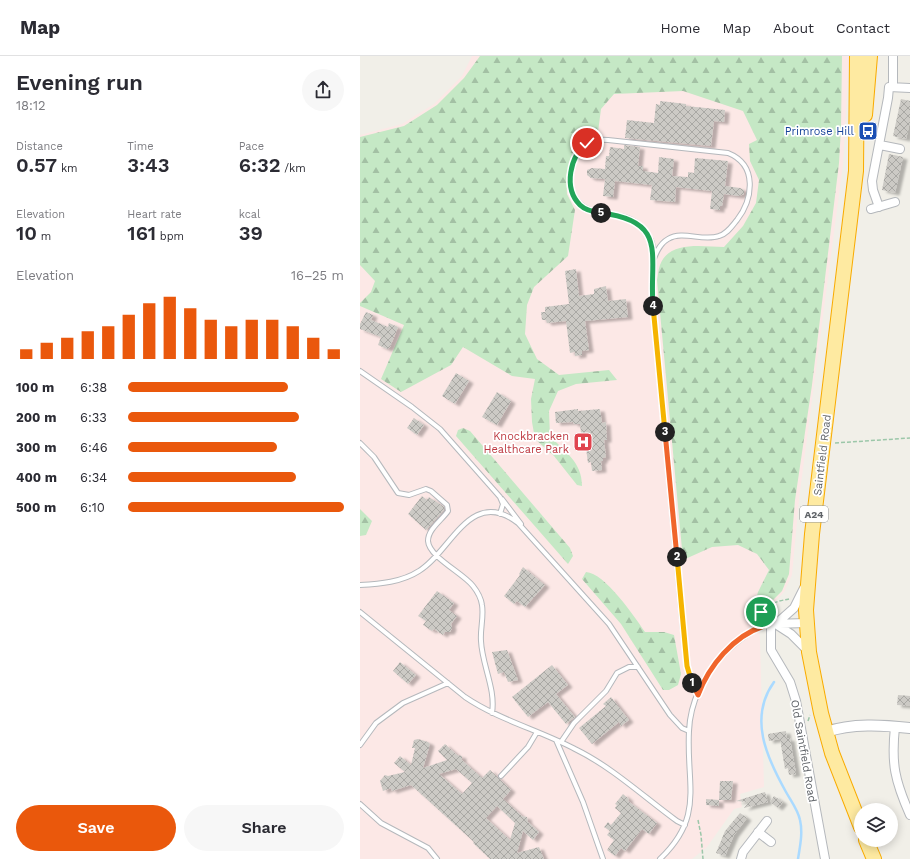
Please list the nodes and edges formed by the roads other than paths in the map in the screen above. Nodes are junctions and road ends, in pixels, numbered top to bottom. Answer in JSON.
{"nodes":[{"id":1,"x":870,"y":56,"type":"edge"},
{"id":2,"x":893,"y":56,"type":"edge"},
{"id":3,"x":857,"y":59,"type":"edge"},
{"id":4,"x":893,"y":87,"type":"junction"},
{"id":5,"x":910,"y":88,"type":"edge"},
{"id":6,"x":880,"y":145,"type":"junction"},
{"id":7,"x":900,"y":149,"type":"dead end"},
{"id":8,"x":856,"y":171,"type":"junction"},
{"id":9,"x":895,"y":202,"type":"dead end"},
{"id":10,"x":652,"y":264,"type":"junction"},
{"id":11,"x":360,"y":371,"type":"edge"},
{"id":12,"x":360,"y":443,"type":"edge"},
{"id":13,"x":500,"y":497,"type":"junction"},
{"id":14,"x":500,"y":514,"type":"junction"},
{"id":15,"x":523,"y":528,"type":"junction"},
{"id":16,"x":436,"y":556,"type":"junction"},
{"id":17,"x":808,"y":578,"type":"junction"},
{"id":18,"x":360,"y":585,"type":"edge"},
{"id":19,"x":360,"y":612,"type":"edge"},
{"id":20,"x":806,"y":623,"type":"junction"},
{"id":21,"x":770,"y":625,"type":"junction"},
{"id":22,"x":809,"y":652,"type":"junction"},
{"id":23,"x":638,"y":667,"type":"junction"},
{"id":24,"x":448,"y":683,"type":"junction"},
{"id":25,"x":698,"y":695,"type":"junction"},
{"id":26,"x":492,"y":713,"type":"junction"},
{"id":27,"x":895,"y":726,"type":"junction"},
{"id":28,"x":910,"y":728,"type":"edge"},
{"id":29,"x":688,"y":731,"type":"junction"},
{"id":30,"x":537,"y":732,"type":"junction"},
{"id":31,"x":826,"y":732,"type":"junction"},
{"id":32,"x":558,"y":741,"type":"junction"},
{"id":33,"x":360,"y":744,"type":"edge"},
{"id":34,"x":502,"y":776,"type":"dead end"},
{"id":35,"x":360,"y":804,"type":"edge"},
{"id":36,"x":854,"y":810,"type":"edge"},
{"id":37,"x":910,"y":815,"type":"edge"},
{"id":38,"x":767,"y":821,"type":"dead end"},
{"id":39,"x":685,"y":825,"type":"junction"},
{"id":40,"x":758,"y":832,"type":"junction"},
{"id":41,"x":771,"y":842,"type":"dead end"},
{"id":42,"x":869,"y":847,"type":"edge"},
{"id":43,"x":437,"y":859,"type":"edge"},
{"id":44,"x":603,"y":859,"type":"edge"},
{"id":45,"x":660,"y":859,"type":"edge"},
{"id":46,"x":742,"y":859,"type":"edge"},
{"id":47,"x":825,"y":859,"type":"edge"},
{"id":48,"x":874,"y":859,"type":"edge"}],
"edges":[{"from":1,"to":8,"type":"highway","name":"Saintfield Road","number":"A24"},
{"from":2,"to":4,"type":"street"},
{"from":3,"to":8,"type":"highway","name":"Saintfield Road","number":"A24"},
{"from":4,"to":5,"type":"street"},
{"from":4,"to":6,"type":"street"},
{"from":6,"to":7,"type":"street"},
{"from":6,"to":9,"type":"street"},
{"from":8,"to":17,"type":"highway","name":"Saintfield Road","number":"A24"},
{"from":10,"to":10,"type":"lane"},
{"from":10,"to":25,"type":"lane"},
{"from":11,"to":13,"type":"lane"},
{"from":12,"to":16,"type":"lane"},
{"from":13,"to":14,"type":"lane"},
{"from":13,"to":15,"type":"lane"},
{"from":14,"to":15,"type":"lane"},
{"from":14,"to":16,"type":"lane"},
{"from":15,"to":23,"type":"lane"},
{"from":16,"to":18,"type":"lane"},
{"from":16,"to":26,"type":"lane"},
{"from":17,"to":20,"type":"highway","name":"Saintfield Road","number":"A24"},
{"from":17,"to":21,"type":"street"},
{"from":19,"to":24,"type":"lane"},
{"from":20,"to":21,"type":"street"},
{"from":20,"to":22,"type":"highway","name":"Saintfield Road","number":"A24"},
{"from":21,"to":22,"type":"street"},
{"from":21,"to":25,"type":"lane"},
{"from":21,"to":47,"type":"street","name":"Old Saintfield Road"},
{"from":22,"to":31,"type":"highway","name":"Saintfield Road","number":"A24"},
{"from":23,"to":29,"type":"lane"},
{"from":23,"to":32,"type":"lane"},
{"from":24,"to":26,"type":"lane"},
{"from":24,"to":33,"type":"lane"},
{"from":25,"to":29,"type":"lane"},
{"from":26,"to":30,"type":"lane"},
{"from":27,"to":28,"type":"street"},
{"from":27,"to":31,"type":"street"},
{"from":27,"to":37,"type":"street"},
{"from":29,"to":39,"type":"lane"},
{"from":30,"to":32,"type":"lane"},
{"from":30,"to":34,"type":"lane"},
{"from":31,"to":36,"type":"highway","name":"Saintfield Road","number":"A24"},
{"from":32,"to":39,"type":"lane"},
{"from":32,"to":44,"type":"lane"},
{"from":35,"to":43,"type":"lane"},
{"from":38,"to":40,"type":"street"},
{"from":39,"to":45,"type":"lane"},
{"from":40,"to":41,"type":"street"},
{"from":40,"to":46,"type":"street"},
{"from":42,"to":48,"type":"highway"}]}
